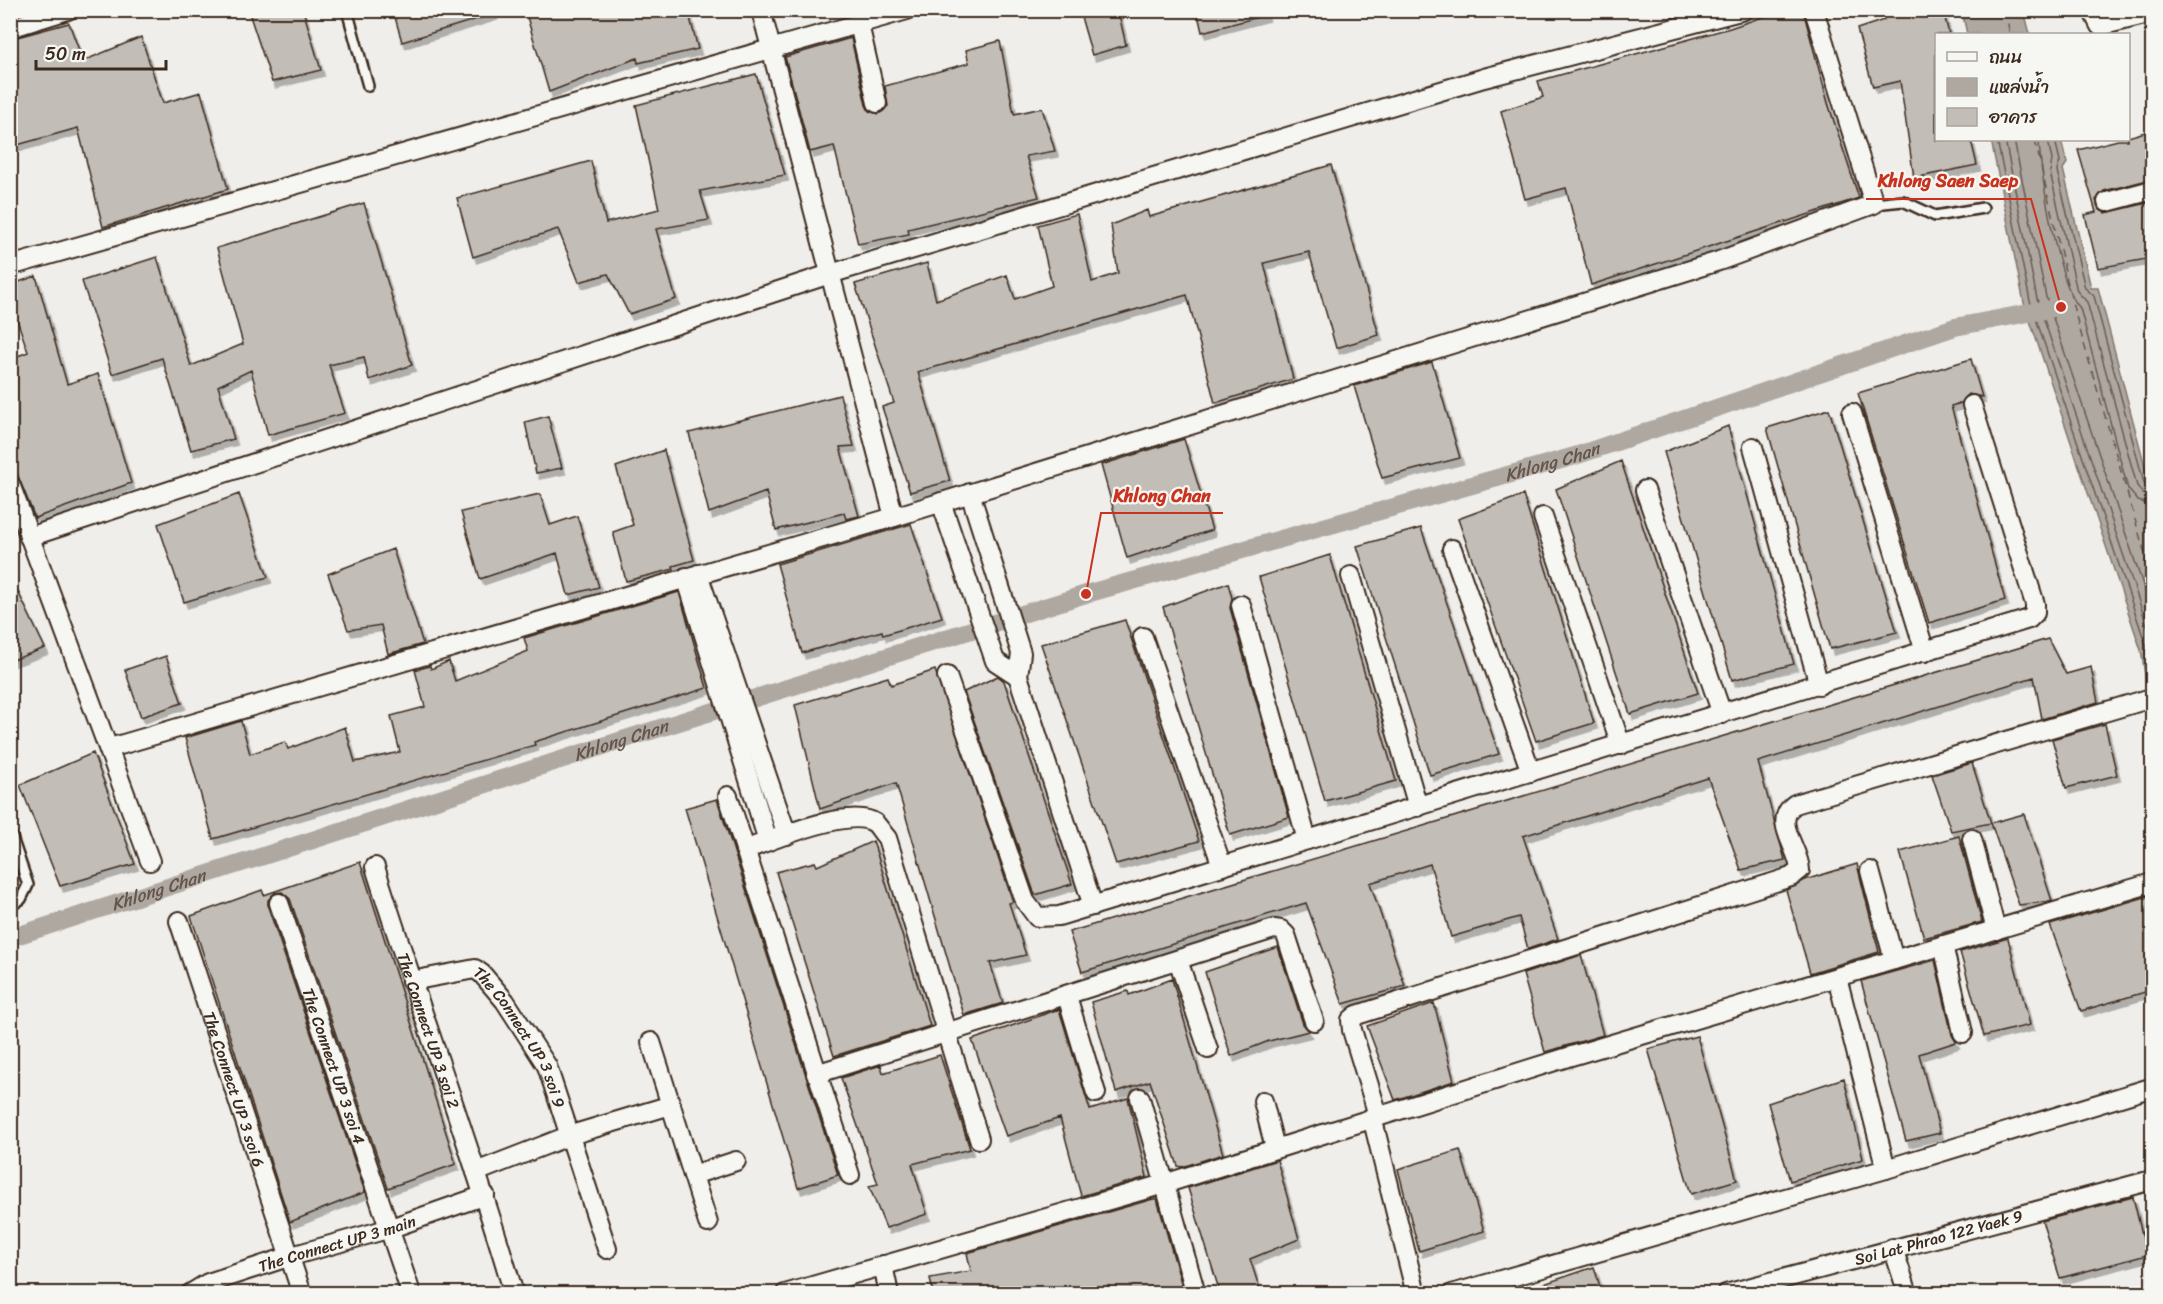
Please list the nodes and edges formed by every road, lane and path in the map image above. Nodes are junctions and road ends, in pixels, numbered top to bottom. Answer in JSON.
{"nodes":[{"id":1,"x":68,"y":10,"type":"edge"},
{"id":2,"x":347,"y":10,"type":"edge"},
{"id":3,"x":761,"y":10,"type":"edge"},
{"id":4,"x":907,"y":10,"type":"edge"},
{"id":5,"x":1744,"y":10,"type":"edge"},
{"id":6,"x":1814,"y":10,"type":"edge"},
{"id":7,"x":2092,"y":10,"type":"edge"},
{"id":8,"x":2152,"y":13,"type":"edge"},
{"id":9,"x":859,"y":24,"type":"junction"},
{"id":10,"x":10,"y":28,"type":"edge"},
{"id":11,"x":770,"y":49,"type":"junction"},
{"id":12,"x":368,"y":86,"type":"dead end"},
{"id":13,"x":876,"y":103,"type":"dead end"},
{"id":14,"x":2152,"y":190,"type":"edge"},
{"id":15,"x":2107,"y":202,"type":"dead end"},
{"id":16,"x":1874,"y":204,"type":"junction"},
{"id":17,"x":1983,"y":208,"type":"dead end"},
{"id":18,"x":10,"y":266,"type":"edge"},
{"id":19,"x":830,"y":274,"type":"junction"},
{"id":20,"x":1972,"y":405,"type":"dead end"},
{"id":21,"x":1852,"y":413,"type":"dead end"},
{"id":22,"x":1753,"y":447,"type":"dead end"},
{"id":23,"x":10,"y":484,"type":"edge"},
{"id":24,"x":1645,"y":490,"type":"dead end"},
{"id":25,"x":970,"y":493,"type":"junction"},
{"id":26,"x":941,"y":502,"type":"junction"},
{"id":27,"x":894,"y":517,"type":"junction"},
{"id":28,"x":1543,"y":517,"type":"dead end"},
{"id":29,"x":29,"y":537,"type":"junction"},
{"id":30,"x":1452,"y":549,"type":"dead end"},
{"id":31,"x":692,"y":575,"type":"junction"},
{"id":32,"x":1351,"y":576,"type":"dead end"},
{"id":33,"x":1241,"y":605,"type":"dead end"},
{"id":34,"x":1143,"y":638,"type":"dead end"},
{"id":35,"x":1924,"y":652,"type":"junction"},
{"id":36,"x":946,"y":676,"type":"dead end"},
{"id":37,"x":1018,"y":676,"type":"junction"},
{"id":38,"x":1819,"y":685,"type":"junction"},
{"id":39,"x":2148,"y":699,"type":"dead end"},
{"id":40,"x":1722,"y":714,"type":"junction"},
{"id":41,"x":740,"y":724,"type":"junction"},
{"id":42,"x":1622,"y":745,"type":"junction"},
{"id":43,"x":110,"y":748,"type":"junction"},
{"id":44,"x":1531,"y":772,"type":"junction"},
{"id":45,"x":728,"y":796,"type":"dead end"},
{"id":46,"x":1418,"y":807,"type":"junction"},
{"id":47,"x":10,"y":832,"type":"edge"},
{"id":48,"x":786,"y":835,"type":"junction"},
{"id":49,"x":1972,"y":839,"type":"dead end"},
{"id":50,"x":1307,"y":840,"type":"junction"},
{"id":51,"x":768,"y":841,"type":"junction"},
{"id":52,"x":745,"y":850,"type":"junction"},
{"id":53,"x":150,"y":861,"type":"dead end"},
{"id":54,"x":1222,"y":866,"type":"junction"},
{"id":55,"x":375,"y":867,"type":"dead end"},
{"id":56,"x":1870,"y":871,"type":"dead end"},
{"id":57,"x":2152,"y":883,"type":"edge"},
{"id":58,"x":279,"y":903,"type":"dead end"},
{"id":59,"x":10,"y":906,"type":"edge"},
{"id":60,"x":1092,"y":906,"type":"junction"},
{"id":61,"x":179,"y":921,"type":"dead end"},
{"id":62,"x":1996,"y":930,"type":"junction"},
{"id":63,"x":1943,"y":945,"type":"junction"},
{"id":64,"x":1178,"y":960,"type":"junction"},
{"id":65,"x":1894,"y":960,"type":"junction"},
{"id":66,"x":1837,"y":977,"type":"junction"},
{"id":67,"x":411,"y":981,"type":"junction"},
{"id":68,"x":1067,"y":996,"type":"junction"},
{"id":69,"x":1314,"y":1021,"type":"dead end"},
{"id":70,"x":1964,"y":1033,"type":"dead end"},
{"id":71,"x":945,"y":1035,"type":"junction"},
{"id":72,"x":651,"y":1042,"type":"dead end"},
{"id":73,"x":1208,"y":1049,"type":"dead end"},
{"id":74,"x":816,"y":1074,"type":"junction"},
{"id":75,"x":2150,"y":1088,"type":"dead end"},
{"id":76,"x":1096,"y":1093,"type":"dead end"},
{"id":77,"x":1140,"y":1098,"type":"dead end"},
{"id":78,"x":1263,"y":1101,"type":"dead end"},
{"id":79,"x":671,"y":1105,"type":"junction"},
{"id":80,"x":1375,"y":1116,"type":"junction"},
{"id":81,"x":571,"y":1135,"type":"junction"},
{"id":82,"x":979,"y":1139,"type":"dead end"},
{"id":83,"x":1275,"y":1148,"type":"junction"},
{"id":84,"x":736,"y":1161,"type":"dead end"},
{"id":85,"x":1886,"y":1169,"type":"junction"},
{"id":86,"x":476,"y":1172,"type":"junction"},
{"id":87,"x":693,"y":1175,"type":"junction"},
{"id":88,"x":849,"y":1175,"type":"dead end"},
{"id":89,"x":2152,"y":1180,"type":"edge"},
{"id":90,"x":1164,"y":1184,"type":"junction"},
{"id":91,"x":485,"y":1195,"type":"junction"},
{"id":92,"x":708,"y":1223,"type":"dead end"},
{"id":93,"x":391,"y":1228,"type":"junction"},
{"id":94,"x":1893,"y":1248,"type":"junction"},
{"id":95,"x":607,"y":1249,"type":"dead end"},
{"id":96,"x":288,"y":1257,"type":"junction"},
{"id":97,"x":883,"y":1265,"type":"junction"},
{"id":98,"x":190,"y":1293,"type":"edge"},
{"id":99,"x":302,"y":1293,"type":"edge"},
{"id":100,"x":411,"y":1293,"type":"edge"},
{"id":101,"x":514,"y":1293,"type":"edge"},
{"id":102,"x":785,"y":1293,"type":"edge"},
{"id":103,"x":889,"y":1293,"type":"edge"},
{"id":104,"x":1196,"y":1293,"type":"edge"},
{"id":105,"x":1416,"y":1293,"type":"edge"},
{"id":106,"x":1452,"y":1293,"type":"edge"},
{"id":107,"x":1726,"y":1293,"type":"edge"},
{"id":108,"x":1908,"y":1293,"type":"edge"}],
"edges":[{"from":1,"to":10,"type":"street"},
{"from":2,"to":12,"type":"lane"},
{"from":3,"to":11,"type":"street"},
{"from":4,"to":9,"type":"street"},
{"from":5,"to":19,"type":"street"},
{"from":6,"to":16,"type":"street"},
{"from":7,"to":8,"type":"street"},
{"from":9,"to":11,"type":"street"},
{"from":9,"to":13,"type":"street"},
{"from":11,"to":18,"type":"street"},
{"from":11,"to":19,"type":"street"},
{"from":14,"to":15,"type":"street"},
{"from":16,"to":17,"type":"lane"},
{"from":16,"to":25,"type":"street"},
{"from":19,"to":27,"type":"street"},
{"from":19,"to":29,"type":"street"},
{"from":20,"to":35,"type":"street"},
{"from":21,"to":35,"type":"street"},
{"from":22,"to":38,"type":"street"},
{"from":23,"to":29,"type":"street"},
{"from":24,"to":40,"type":"street"},
{"from":25,"to":26,"type":"street"},
{"from":25,"to":37,"type":"street"},
{"from":26,"to":27,"type":"street"},
{"from":26,"to":37,"type":"street"},
{"from":27,"to":31,"type":"street"},
{"from":28,"to":42,"type":"street"},
{"from":29,"to":43,"type":"street"},
{"from":30,"to":44,"type":"street"},
{"from":31,"to":41,"type":"street"},
{"from":31,"to":43,"type":"street"},
{"from":32,"to":46,"type":"street"},
{"from":33,"to":50,"type":"street"},
{"from":34,"to":54,"type":"street"},
{"from":35,"to":38,"type":"street"},
{"from":36,"to":60,"type":"street"},
{"from":37,"to":60,"type":"street"},
{"from":38,"to":40,"type":"street"},
{"from":39,"to":80,"type":"street"},
{"from":40,"to":42,"type":"street"},
{"from":41,"to":48,"type":"street"},
{"from":41,"to":51,"type":"street"},
{"from":42,"to":44,"type":"street"},
{"from":43,"to":53,"type":"street"},
{"from":44,"to":46,"type":"street"},
{"from":45,"to":52,"type":"street"},
{"from":46,"to":50,"type":"street"},
{"from":47,"to":59,"type":"lane"},
{"from":48,"to":51,"type":"street"},
{"from":48,"to":71,"type":"street"},
{"from":49,"to":62,"type":"street"},
{"from":50,"to":54,"type":"street"},
{"from":51,"to":52,"type":"street"},
{"from":52,"to":74,"type":"street"},
{"from":54,"to":60,"type":"street"},
{"from":55,"to":67,"type":"street","name":"The Connect UP 3 soi 2"},
{"from":56,"to":65,"type":"street"},
{"from":57,"to":62,"type":"street"},
{"from":58,"to":93,"type":"street","name":"The Connect UP 3 soi 4"},
{"from":61,"to":96,"type":"street","name":"The Connect UP 3 soi 6"},
{"from":62,"to":63,"type":"street"},
{"from":63,"to":65,"type":"street"},
{"from":63,"to":70,"type":"street"},
{"from":64,"to":68,"type":"street"},
{"from":64,"to":69,"type":"street"},
{"from":64,"to":73,"type":"street"},
{"from":65,"to":66,"type":"street"},
{"from":66,"to":80,"type":"street"},
{"from":66,"to":85,"type":"street"},
{"from":67,"to":81,"type":"street","name":"The Connect UP 3 soi 9"},
{"from":67,"to":86,"type":"street","name":"The Connect UP 3 soi 2"},
{"from":68,"to":71,"type":"street"},
{"from":68,"to":76,"type":"street"},
{"from":71,"to":74,"type":"street"},
{"from":71,"to":82,"type":"street"},
{"from":72,"to":79,"type":"street"},
{"from":74,"to":88,"type":"street"},
{"from":75,"to":85,"type":"street"},
{"from":77,"to":90,"type":"street"},
{"from":78,"to":83,"type":"street"},
{"from":79,"to":81,"type":"street"},
{"from":79,"to":87,"type":"street"},
{"from":80,"to":83,"type":"street"},
{"from":80,"to":105,"type":"street"},
{"from":81,"to":86,"type":"street"},
{"from":81,"to":95,"type":"street","name":"The Connect UP 3 soi 9"},
{"from":83,"to":90,"type":"street"},
{"from":84,"to":87,"type":"street"},
{"from":85,"to":106,"type":"street"},
{"from":86,"to":91,"type":"street","name":"The Connect UP 3 soi 2"},
{"from":87,"to":92,"type":"street"},
{"from":89,"to":94,"type":"street","name":"Soi Lat Phrao 122 Yaek 9"},
{"from":90,"to":97,"type":"street"},
{"from":90,"to":104,"type":"street"},
{"from":91,"to":93,"type":"street","name":"The Connect UP 3 main"},
{"from":91,"to":101,"type":"street","name":"The Connect UP 3 soi 2"},
{"from":93,"to":96,"type":"street","name":"The Connect UP 3 main"},
{"from":93,"to":100,"type":"street","name":"The Connect UP 3 soi 4"},
{"from":94,"to":107,"type":"street","name":"Soi Lat Phrao 122 Yaek 9"},
{"from":94,"to":108,"type":"street"},
{"from":96,"to":98,"type":"street","name":"The Connect UP 3 main"},
{"from":96,"to":99,"type":"street","name":"The Connect UP 3 soi 6"},
{"from":97,"to":102,"type":"street"},
{"from":97,"to":103,"type":"street"}]}
